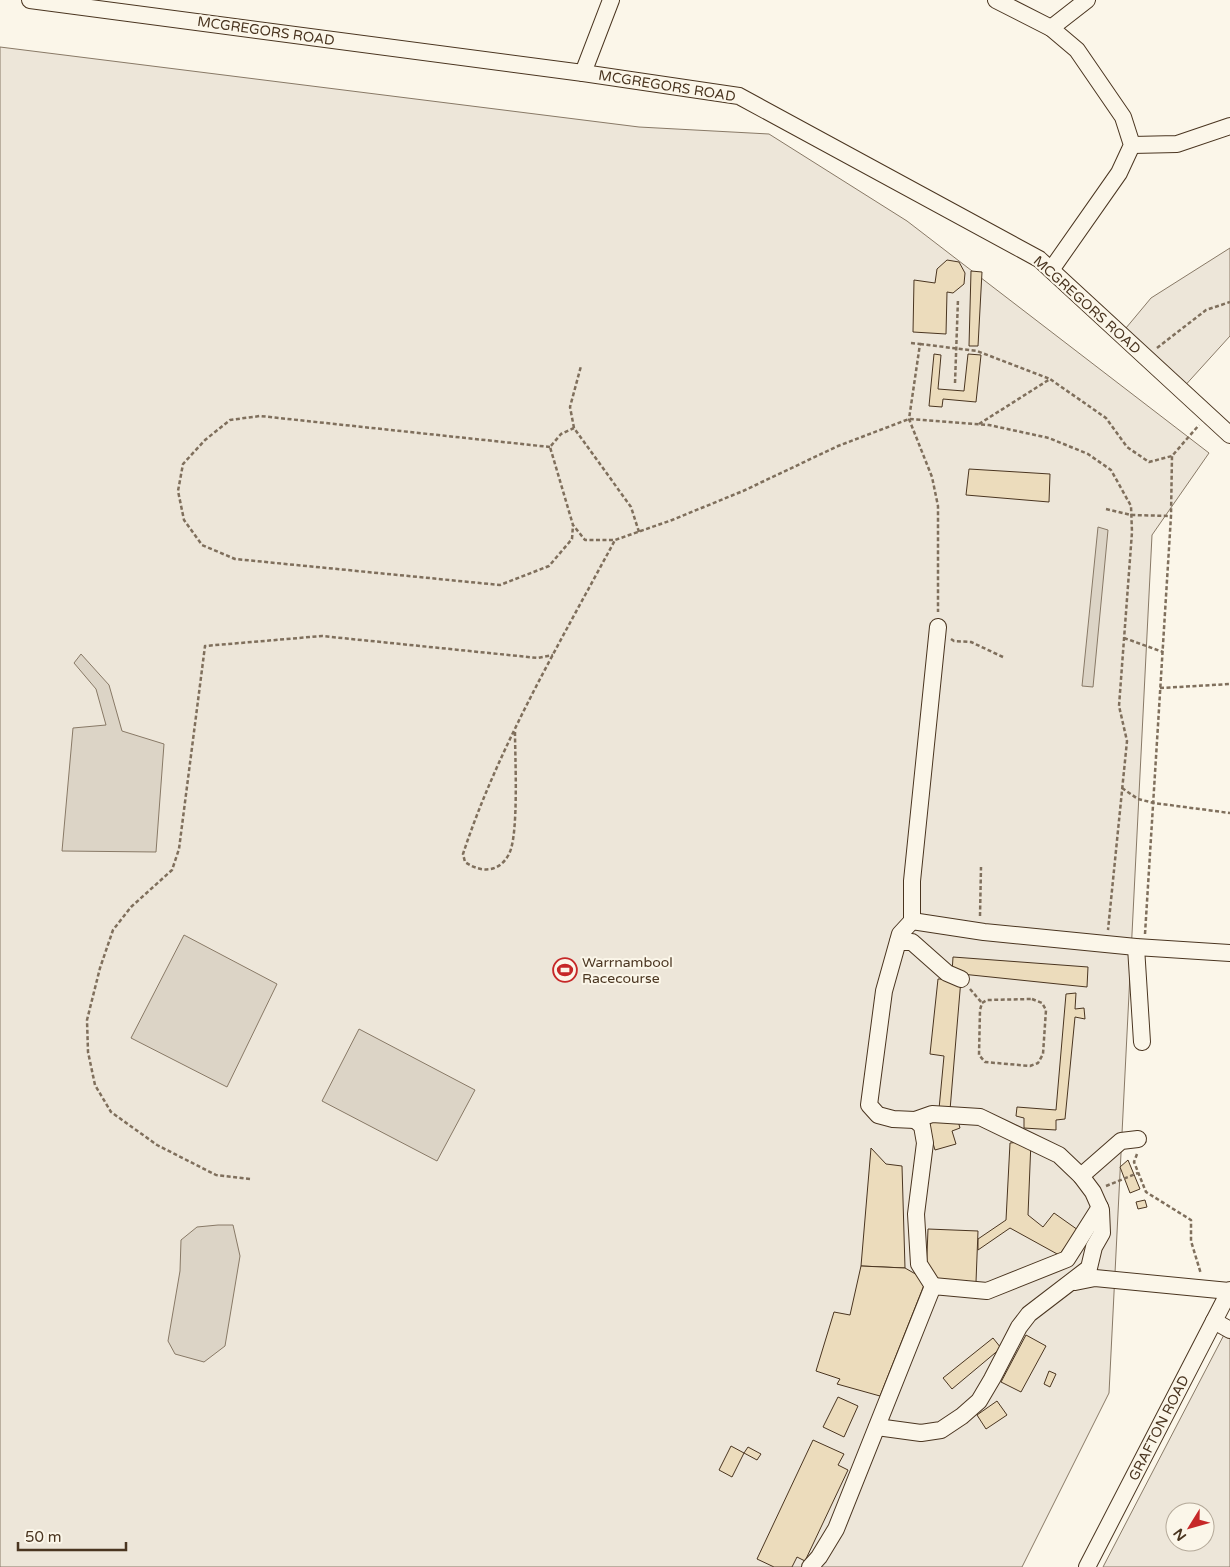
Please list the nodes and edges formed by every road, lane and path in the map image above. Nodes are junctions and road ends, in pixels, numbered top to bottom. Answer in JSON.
{"nodes":[{"id":1,"x":30,"y":0,"type":"edge"},
{"id":2,"x":611,"y":0,"type":"edge"},
{"id":3,"x":996,"y":0,"type":"edge"},
{"id":4,"x":1086,"y":0,"type":"edge"},
{"id":5,"x":1051,"y":28,"type":"junction"},
{"id":6,"x":584,"y":73,"type":"junction"},
{"id":7,"x":1230,"y":126,"type":"edge"},
{"id":8,"x":1132,"y":145,"type":"junction"},
{"id":9,"x":1050,"y":270,"type":"junction"},
{"id":10,"x":958,"y":299,"type":"dead end"},
{"id":11,"x":1230,"y":302,"type":"edge"},
{"id":12,"x":911,"y":343,"type":"dead end"},
{"id":13,"x":920,"y":344,"type":"junction"},
{"id":14,"x":956,"y":348,"type":"junction"},
{"id":15,"x":1145,"y":357,"type":"junction"},
{"id":16,"x":581,"y":366,"type":"dead end"},
{"id":17,"x":1050,"y":380,"type":"junction"},
{"id":18,"x":955,"y":383,"type":"dead end"},
{"id":19,"x":1208,"y":415,"type":"junction"},
{"id":20,"x":909,"y":419,"type":"junction"},
{"id":21,"x":978,"y":424,"type":"junction"},
{"id":22,"x":574,"y":428,"type":"junction"},
{"id":23,"x":1230,"y":435,"type":"edge"},
{"id":24,"x":550,"y":447,"type":"junction"},
{"id":25,"x":1172,"y":456,"type":"junction"},
{"id":26,"x":1106,"y":509,"type":"dead end"},
{"id":27,"x":1132,"y":515,"type":"junction"},
{"id":28,"x":1171,"y":516,"type":"junction"},
{"id":29,"x":573,"y":526,"type":"junction"},
{"id":30,"x":639,"y":532,"type":"junction"},
{"id":31,"x":615,"y":540,"type":"junction"},
{"id":32,"x":938,"y":627,"type":"junction"},
{"id":33,"x":1124,"y":638,"type":"junction"},
{"id":34,"x":1163,"y":652,"type":"junction"},
{"id":35,"x":553,"y":655,"type":"junction"},
{"id":36,"x":1003,"y":657,"type":"dead end"},
{"id":37,"x":1230,"y":684,"type":"edge"},
{"id":38,"x":1160,"y":688,"type":"junction"},
{"id":39,"x":515,"y":732,"type":"junction"},
{"id":40,"x":1122,"y":788,"type":"junction"},
{"id":41,"x":1154,"y":803,"type":"junction"},
{"id":42,"x":1230,"y":814,"type":"edge"},
{"id":43,"x":981,"y":867,"type":"dead end"},
{"id":44,"x":912,"y":921,"type":"junction"},
{"id":45,"x":984,"y":932,"type":"junction"},
{"id":46,"x":898,"y":942,"type":"junction"},
{"id":47,"x":1106,"y":944,"type":"junction"},
{"id":48,"x":1140,"y":947,"type":"junction"},
{"id":49,"x":1230,"y":953,"type":"edge"},
{"id":50,"x":960,"y":979,"type":"dead end"},
{"id":51,"x":1142,"y":1042,"type":"dead end"},
{"id":52,"x":986,"y":1062,"type":"joint"},
{"id":53,"x":915,"y":1120,"type":"junction"},
{"id":54,"x":1138,"y":1139,"type":"joint"},
{"id":55,"x":1138,"y":1173,"type":"junction"},
{"id":56,"x":1081,"y":1176,"type":"junction"},
{"id":57,"x":250,"y":1179,"type":"dead end"},
{"id":58,"x":1093,"y":1192,"type":"junction"},
{"id":59,"x":1100,"y":1207,"type":"junction"},
{"id":60,"x":1094,"y":1247,"type":"junction"},
{"id":61,"x":1110,"y":1279,"type":"junction"},
{"id":62,"x":1073,"y":1283,"type":"junction"},
{"id":63,"x":933,"y":1286,"type":"junction"},
{"id":64,"x":1205,"y":1288,"type":"junction"},
{"id":65,"x":1230,"y":1290,"type":"edge"},
{"id":66,"x":1214,"y":1321,"type":"junction"},
{"id":67,"x":1230,"y":1330,"type":"edge"},
{"id":68,"x":877,"y":1427,"type":"junction"},
{"id":69,"x":810,"y":1567,"type":"edge"},
{"id":70,"x":1087,"y":1567,"type":"edge"}],
"edges":[{"from":1,"to":6,"type":"street","name":"MCGREGORS ROAD"},
{"from":2,"to":6,"type":"street"},
{"from":3,"to":5,"type":"street"},
{"from":4,"to":5,"type":"street"},
{"from":5,"to":8,"type":"street"},
{"from":6,"to":9,"type":"street","name":"MCGREGORS ROAD"},
{"from":7,"to":8,"type":"street"},
{"from":8,"to":9,"type":"street"},
{"from":9,"to":15,"type":"street","name":"MCGREGORS ROAD"},
{"from":10,"to":14,"type":"path"},
{"from":11,"to":15,"type":"path"},
{"from":12,"to":13,"type":"path"},
{"from":13,"to":14,"type":"path"},
{"from":13,"to":20,"type":"path"},
{"from":14,"to":17,"type":"path"},
{"from":14,"to":18,"type":"path"},
{"from":15,"to":19,"type":"street","name":"MCGREGORS ROAD"},
{"from":16,"to":22,"type":"path"},
{"from":17,"to":21,"type":"path"},
{"from":17,"to":25,"type":"path"},
{"from":19,"to":23,"type":"street","name":"MCGREGORS ROAD"},
{"from":19,"to":25,"type":"path"},
{"from":20,"to":21,"type":"path"},
{"from":20,"to":30,"type":"path"},
{"from":20,"to":32,"type":"path"},
{"from":21,"to":27,"type":"path"},
{"from":22,"to":24,"type":"path"},
{"from":22,"to":30,"type":"path"},
{"from":24,"to":29,"type":"path"},
{"from":24,"to":29,"type":"path"},
{"from":25,"to":28,"type":"path"},
{"from":26,"to":27,"type":"path"},
{"from":27,"to":28,"type":"path"},
{"from":27,"to":33,"type":"path"},
{"from":28,"to":34,"type":"path"},
{"from":29,"to":31,"type":"path"},
{"from":30,"to":31,"type":"path"},
{"from":31,"to":35,"type":"path"},
{"from":32,"to":36,"type":"path"},
{"from":32,"to":44,"type":"street"},
{"from":33,"to":34,"type":"path"},
{"from":33,"to":40,"type":"path"},
{"from":34,"to":38,"type":"path"},
{"from":35,"to":39,"type":"path"},
{"from":35,"to":57,"type":"path"},
{"from":37,"to":38,"type":"path"},
{"from":38,"to":41,"type":"path"},
{"from":39,"to":39,"type":"path"},
{"from":40,"to":41,"type":"path"},
{"from":40,"to":47,"type":"path"},
{"from":41,"to":42,"type":"path"},
{"from":41,"to":48,"type":"path"},
{"from":43,"to":45,"type":"path"},
{"from":44,"to":45,"type":"street"},
{"from":44,"to":46,"type":"street"},
{"from":45,"to":47,"type":"street"},
{"from":46,"to":50,"type":"street"},
{"from":46,"to":53,"type":"street"},
{"from":47,"to":48,"type":"street"},
{"from":48,"to":49,"type":"street"},
{"from":48,"to":51,"type":"street"},
{"from":52,"to":52,"type":"path"},
{"from":53,"to":56,"type":"street"},
{"from":53,"to":63,"type":"street"},
{"from":54,"to":55,"type":"path"},
{"from":54,"to":56,"type":"street"},
{"from":55,"to":58,"type":"path"},
{"from":55,"to":64,"type":"path"},
{"from":56,"to":58,"type":"street"},
{"from":58,"to":59,"type":"street"},
{"from":59,"to":60,"type":"street"},
{"from":59,"to":63,"type":"street"},
{"from":60,"to":61,"type":"street"},
{"from":60,"to":62,"type":"street"},
{"from":61,"to":62,"type":"street"},
{"from":61,"to":64,"type":"street"},
{"from":62,"to":68,"type":"street"},
{"from":63,"to":68,"type":"street"},
{"from":64,"to":65,"type":"street"},
{"from":65,"to":66,"type":"street","name":"GRAFTON ROAD"},
{"from":66,"to":67,"type":"street"},
{"from":66,"to":70,"type":"street","name":"GRAFTON ROAD"},
{"from":68,"to":69,"type":"street"}]}
